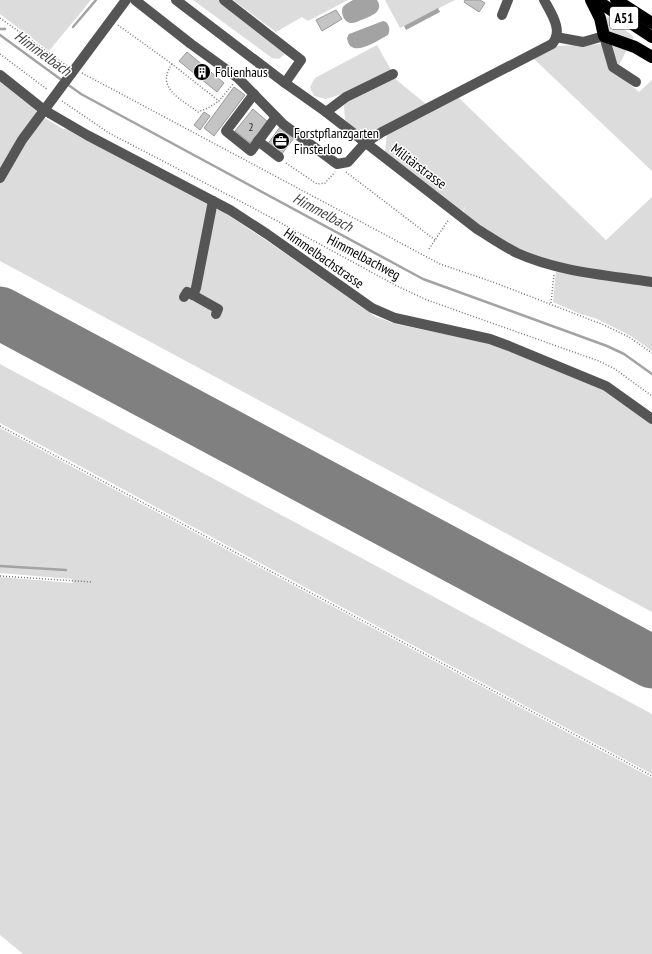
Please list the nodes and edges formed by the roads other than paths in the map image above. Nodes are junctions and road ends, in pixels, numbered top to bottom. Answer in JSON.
{"nodes":[{"id":1,"x":126,"y":0,"type":"edge"},
{"id":2,"x":135,"y":0,"type":"edge"},
{"id":3,"x":176,"y":0,"type":"edge"},
{"id":4,"x":224,"y":0,"type":"edge"},
{"id":5,"x":544,"y":0,"type":"edge"},
{"id":6,"x":591,"y":0,"type":"edge"},
{"id":7,"x":596,"y":0,"type":"edge"},
{"id":8,"x":616,"y":0,"type":"edge"},
{"id":9,"x":506,"y":1,"type":"edge"},
{"id":10,"x":502,"y":15,"type":"dead end"},
{"id":11,"x":652,"y":24,"type":"edge"},
{"id":12,"x":604,"y":36,"type":"junction"},
{"id":13,"x":556,"y":37,"type":"junction"},
{"id":14,"x":652,"y":37,"type":"edge"},
{"id":15,"x":652,"y":56,"type":"edge"},
{"id":16,"x":393,"y":74,"type":"dead end"},
{"id":17,"x":0,"y":75,"type":"edge"},
{"id":18,"x":636,"y":82,"type":"dead end"},
{"id":19,"x":285,"y":83,"type":"junction"},
{"id":20,"x":254,"y":94,"type":"junction"},
{"id":21,"x":44,"y":110,"type":"junction"},
{"id":22,"x":326,"y":112,"type":"junction"},
{"id":23,"x":276,"y":117,"type":"junction"},
{"id":24,"x":258,"y":141,"type":"junction"},
{"id":25,"x":365,"y":143,"type":"junction"},
{"id":26,"x":279,"y":157,"type":"road end"},
{"id":27,"x":0,"y":178,"type":"edge"},
{"id":28,"x":213,"y":201,"type":"junction"},
{"id":29,"x":652,"y":282,"type":"edge"},
{"id":30,"x":216,"y":314,"type":"dead end"},
{"id":31,"x":652,"y":419,"type":"edge"}],
"edges":[{"from":1,"to":21,"type":"street"},
{"from":2,"to":20,"type":"street"},
{"from":3,"to":19,"type":"street","name":"Militärstrasse"},
{"from":4,"to":19,"type":"street"},
{"from":5,"to":13,"type":"street"},
{"from":6,"to":12,"type":"highway"},
{"from":7,"to":14,"type":"highway","number":"A51"},
{"from":8,"to":11,"type":"highway","number":"A51"},
{"from":9,"to":10,"type":"street"},
{"from":12,"to":13,"type":"street"},
{"from":12,"to":15,"type":"highway"},
{"from":12,"to":18,"type":"street"},
{"from":13,"to":25,"type":"street"},
{"from":16,"to":22,"type":"street"},
{"from":17,"to":21,"type":"street","name":"Himmelbachstrasse"},
{"from":19,"to":22,"type":"street","name":"Militärstrasse"},
{"from":20,"to":23,"type":"street"},
{"from":20,"to":24,"type":"street"},
{"from":21,"to":27,"type":"street"},
{"from":21,"to":28,"type":"street","name":"Himmelbachstrasse"},
{"from":22,"to":25,"type":"street","name":"Militärstrasse"},
{"from":23,"to":24,"type":"street"},
{"from":23,"to":25,"type":"street"},
{"from":24,"to":26,"type":"street"},
{"from":25,"to":29,"type":"street","name":"Militärstrasse"},
{"from":28,"to":30,"type":"street"},
{"from":28,"to":31,"type":"street","name":"Himmelbachstrasse"}]}
